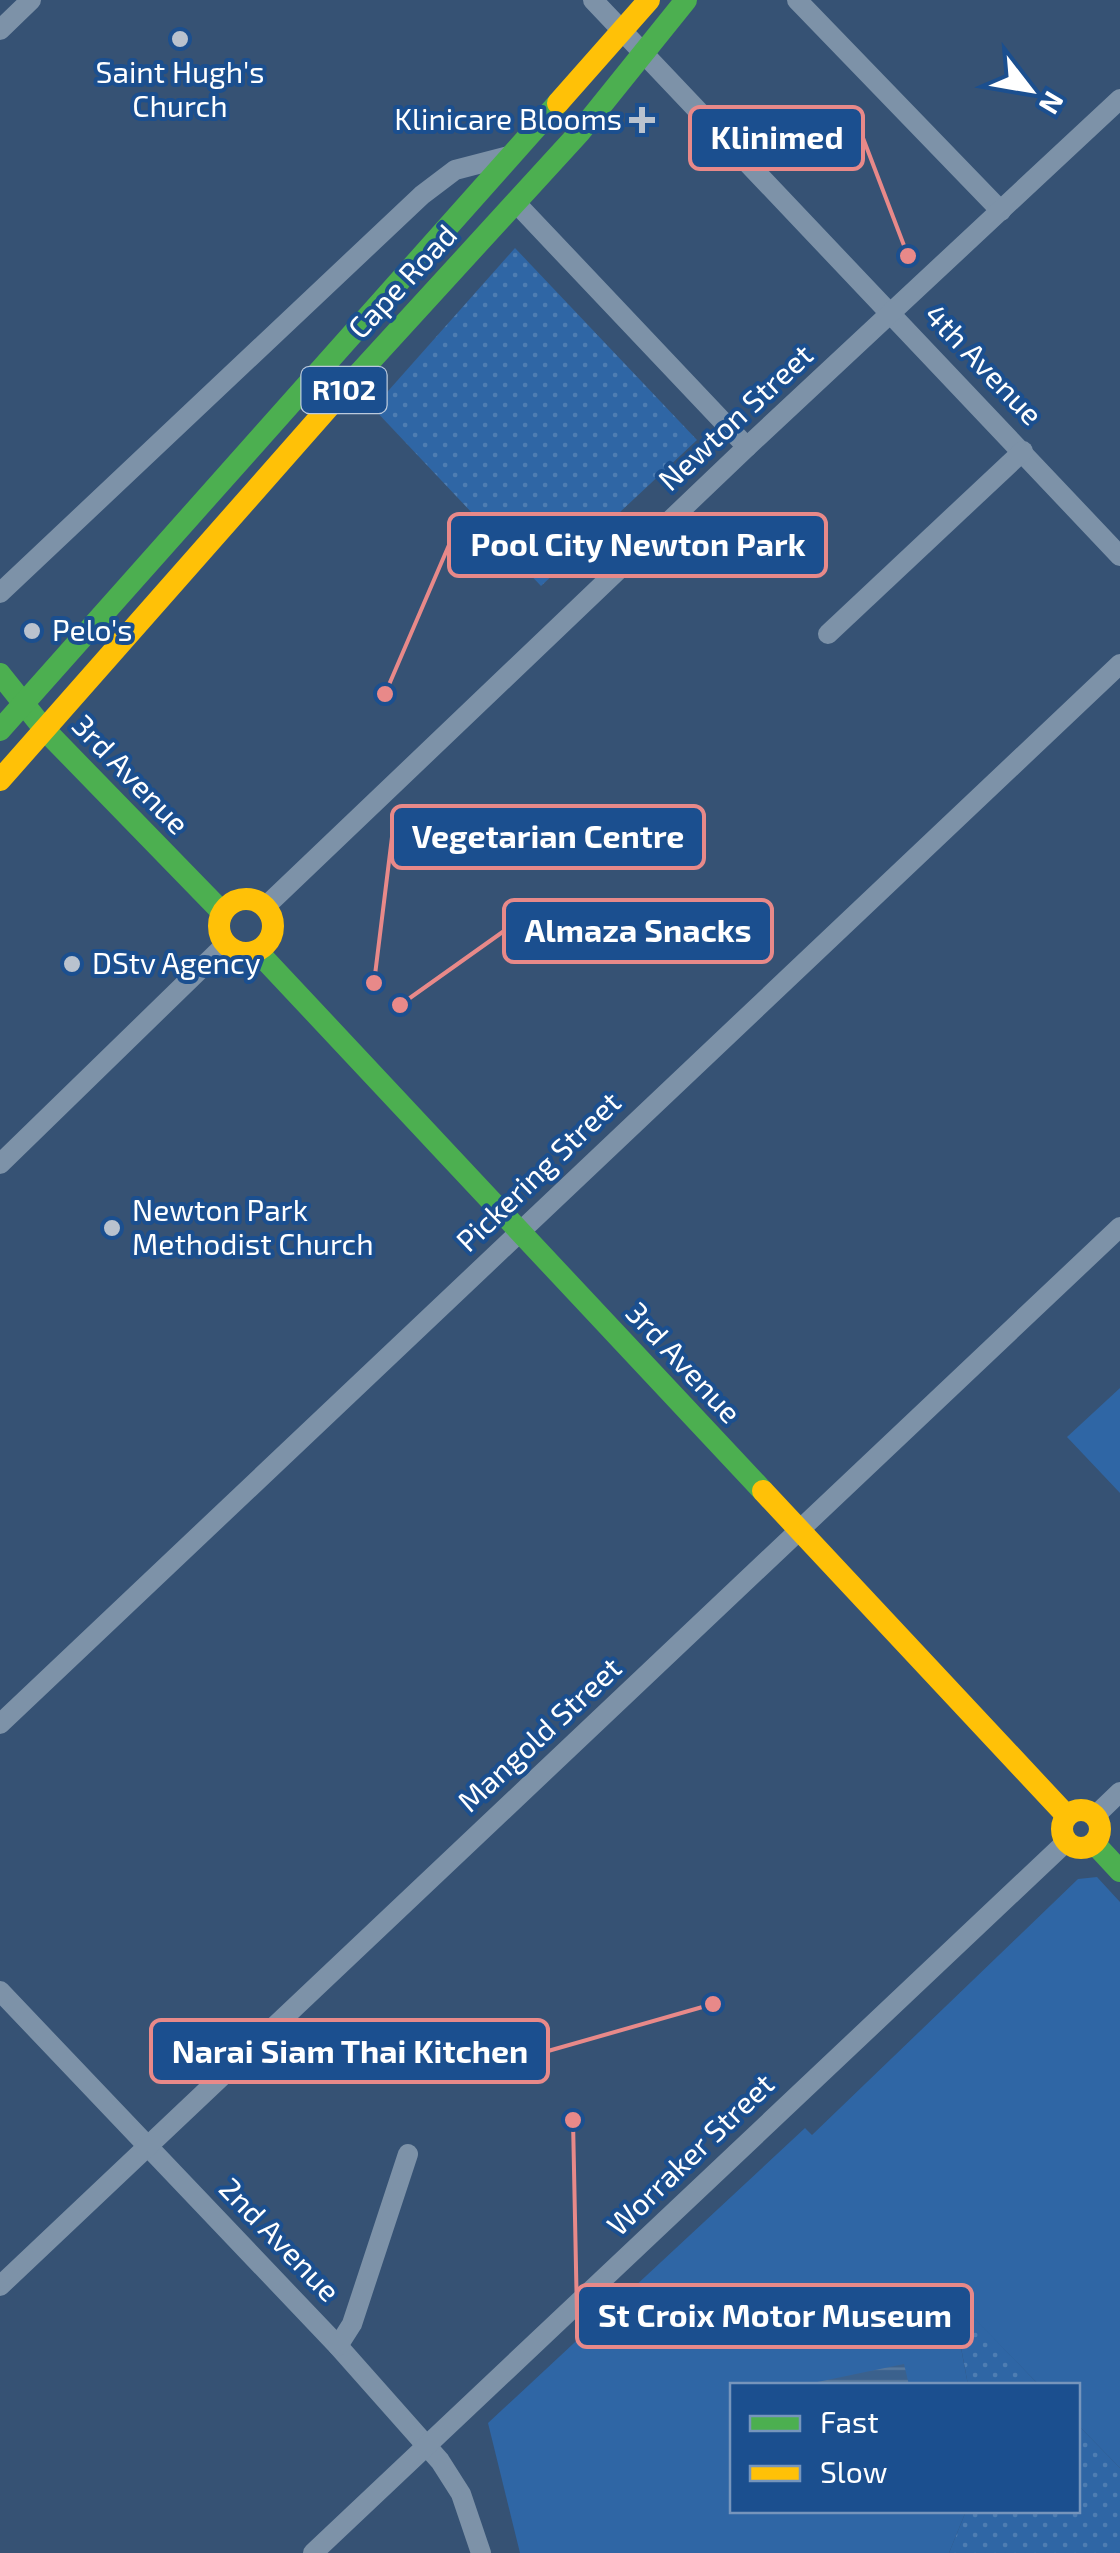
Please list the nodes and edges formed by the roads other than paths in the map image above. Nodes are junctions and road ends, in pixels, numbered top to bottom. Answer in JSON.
{"nodes":[{"id":1,"x":31,"y":0,"type":"edge"},
{"id":2,"x":593,"y":0,"type":"edge"},
{"id":3,"x":650,"y":0,"type":"edge"},
{"id":4,"x":686,"y":0,"type":"edge"},
{"id":5,"x":796,"y":0,"type":"edge"},
{"id":6,"x":0,"y":30,"type":"edge"},
{"id":7,"x":622,"y":31,"type":"junction"},
{"id":8,"x":644,"y":54,"type":"junction"},
{"id":9,"x":1120,"y":99,"type":"edge"},
{"id":10,"x":514,"y":154,"type":"junction"},
{"id":11,"x":516,"y":203,"type":"junction"},
{"id":12,"x":1002,"y":211,"type":"junction"},
{"id":13,"x":893,"y":315,"type":"junction"},
{"id":14,"x":746,"y":447,"type":"junction"},
{"id":15,"x":1023,"y":451,"type":"junction"},
{"id":16,"x":1120,"y":556,"type":"edge"},
{"id":17,"x":0,"y":593,"type":"edge"},
{"id":18,"x":828,"y":634,"type":"dead end"},
{"id":19,"x":1120,"y":664,"type":"edge"},
{"id":20,"x":0,"y":674,"type":"edge"},
{"id":21,"x":26,"y":701,"type":"junction"},
{"id":22,"x":44,"y":728,"type":"junction"},
{"id":23,"x":0,"y":730,"type":"edge"},
{"id":24,"x":0,"y":780,"type":"edge"},
{"id":25,"x":265,"y":908,"type":"junction"},
{"id":26,"x":222,"y":912,"type":"junction"},
{"id":27,"x":226,"y":944,"type":"junction"},
{"id":28,"x":257,"y":951,"type":"junction"},
{"id":29,"x":0,"y":1164,"type":"edge"},
{"id":30,"x":1120,"y":1227,"type":"edge"},
{"id":31,"x":518,"y":1233,"type":"junction"},
{"id":32,"x":800,"y":1530,"type":"junction"},
{"id":33,"x":0,"y":1724,"type":"edge"},
{"id":34,"x":1120,"y":1792,"type":"edge"},
{"id":35,"x":1067,"y":1816,"type":"junction"},
{"id":36,"x":1095,"y":1816,"type":"junction"},
{"id":37,"x":1066,"y":1842,"type":"junction"},
{"id":38,"x":1094,"y":1843,"type":"junction"},
{"id":39,"x":1120,"y":1870,"type":"edge"},
{"id":40,"x":0,"y":1991,"type":"edge"},
{"id":41,"x":147,"y":2146,"type":"junction"},
{"id":42,"x":408,"y":2154,"type":"dead end"},
{"id":43,"x":0,"y":2286,"type":"edge"},
{"id":44,"x":338,"y":2346,"type":"junction"},
{"id":45,"x":426,"y":2445,"type":"junction"},
{"id":46,"x":313,"y":2553,"type":"edge"},
{"id":47,"x":481,"y":2553,"type":"edge"}],
"edges":[{"from":1,"to":6,"type":"street"},
{"from":2,"to":7,"type":"street","name":"4th Avenue"},
{"from":3,"to":7,"type":"main road","name":"Cape Road","number":"R102"},
{"from":4,"to":8,"type":"main road","name":"Cape Road","number":"R102"},
{"from":5,"to":12,"type":"street"},
{"from":7,"to":8,"type":"street","name":"4th Avenue"},
{"from":7,"to":10,"type":"main road","name":"Cape Road","number":"R102"},
{"from":8,"to":11,"type":"main road","name":"Cape Road","number":"R102"},
{"from":8,"to":13,"type":"street","name":"4th Avenue"},
{"from":9,"to":12,"type":"street","name":"Newton Street"},
{"from":10,"to":17,"type":"street"},
{"from":10,"to":21,"type":"main road","name":"Cape Road","number":"R102"},
{"from":11,"to":14,"type":"street"},
{"from":11,"to":22,"type":"main road","name":"Cape Road","number":"R102"},
{"from":12,"to":13,"type":"street","name":"Newton Street"},
{"from":13,"to":14,"type":"street","name":"Newton Street"},
{"from":13,"to":15,"type":"street","name":"4th Avenue"},
{"from":14,"to":25,"type":"street","name":"Newton Street"},
{"from":15,"to":16,"type":"street","name":"4th Avenue"},
{"from":15,"to":18,"type":"street"},
{"from":19,"to":31,"type":"street","name":"Pickering Street"},
{"from":20,"to":21,"type":"main road","name":"3rd Avenue"},
{"from":21,"to":22,"type":"main road","name":"3rd Avenue"},
{"from":21,"to":23,"type":"main road","name":"Cape Road","number":"R102"},
{"from":22,"to":24,"type":"main road","name":"Cape Road","number":"R102"},
{"from":22,"to":26,"type":"main road","name":"3rd Avenue"},
{"from":25,"to":26,"type":"main road"},
{"from":25,"to":28,"type":"main road"},
{"from":26,"to":27,"type":"main road"},
{"from":27,"to":28,"type":"main road"},
{"from":27,"to":29,"type":"street"},
{"from":28,"to":31,"type":"main road","name":"3rd Avenue"},
{"from":30,"to":32,"type":"street","name":"Mangold Street"},
{"from":31,"to":32,"type":"main road","name":"3rd Avenue"},
{"from":31,"to":33,"type":"street","name":"Pickering Street"},
{"from":32,"to":35,"type":"main road","name":"3rd Avenue"},
{"from":32,"to":41,"type":"street","name":"Mangold Street"},
{"from":34,"to":36,"type":"street"},
{"from":35,"to":36,"type":"main road"},
{"from":35,"to":37,"type":"main road"},
{"from":36,"to":38,"type":"main road"},
{"from":37,"to":38,"type":"main road"},
{"from":37,"to":45,"type":"street","name":"Worraker Street"},
{"from":38,"to":39,"type":"main road"},
{"from":40,"to":41,"type":"street","name":"2nd Avenue"},
{"from":41,"to":43,"type":"street","name":"Mangold Street"},
{"from":41,"to":44,"type":"street","name":"2nd Avenue"},
{"from":42,"to":44,"type":"street"},
{"from":44,"to":45,"type":"street","name":"2nd Avenue"},
{"from":45,"to":46,"type":"street","name":"Worraker Street"},
{"from":45,"to":47,"type":"street","name":"2nd Avenue"}]}
